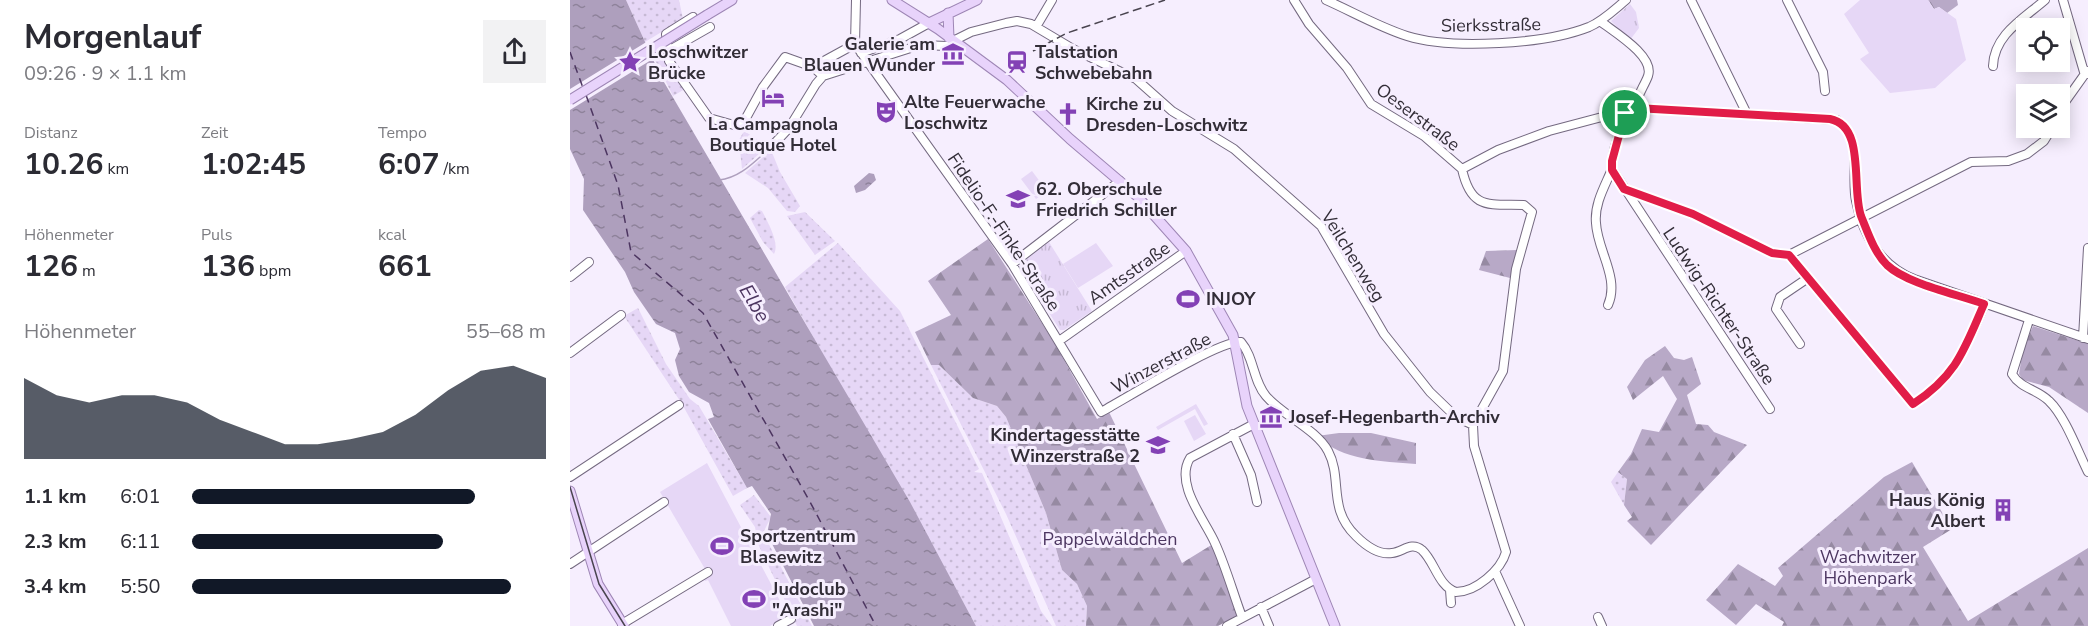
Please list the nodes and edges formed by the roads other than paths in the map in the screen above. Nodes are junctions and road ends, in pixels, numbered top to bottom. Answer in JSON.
{"nodes":[{"id":1,"x":732,"y":0,"type":"edge"},
{"id":2,"x":892,"y":0,"type":"edge"},
{"id":3,"x":976,"y":0,"type":"edge"},
{"id":4,"x":1052,"y":0,"type":"edge"},
{"id":5,"x":1294,"y":0,"type":"edge"},
{"id":6,"x":1326,"y":0,"type":"edge"},
{"id":7,"x":1626,"y":0,"type":"edge"},
{"id":8,"x":1692,"y":0,"type":"edge"},
{"id":9,"x":1787,"y":0,"type":"edge"},
{"id":10,"x":2045,"y":0,"type":"edge"},
{"id":11,"x":2063,"y":0,"type":"edge"},
{"id":12,"x":856,"y":1,"type":"edge"},
{"id":13,"x":948,"y":13,"type":"junction"},
{"id":14,"x":687,"y":18,"type":"dead end"},
{"id":15,"x":1603,"y":18,"type":"junction"},
{"id":16,"x":930,"y":23,"type":"junction"},
{"id":17,"x":710,"y":27,"type":"dead end"},
{"id":18,"x":1036,"y":27,"type":"junction"},
{"id":19,"x":950,"y":42,"type":"junction"},
{"id":20,"x":855,"y":44,"type":"junction"},
{"id":21,"x":668,"y":51,"type":"junction"},
{"id":22,"x":861,"y":53,"type":"junction"},
{"id":23,"x":866,"y":62,"type":"junction"},
{"id":24,"x":1993,"y":66,"type":"dead end"},
{"id":25,"x":813,"y":67,"type":"junction"},
{"id":26,"x":2087,"y":72,"type":"edge"},
{"id":27,"x":823,"y":76,"type":"junction"},
{"id":28,"x":1825,"y":91,"type":"dead end"},
{"id":29,"x":2070,"y":95,"type":"edge"},
{"id":30,"x":570,"y":100,"type":"edge"},
{"id":31,"x":1636,"y":108,"type":"junction"},
{"id":32,"x":1625,"y":113,"type":"junction"},
{"id":33,"x":1747,"y":114,"type":"junction"},
{"id":34,"x":2046,"y":138,"type":"edge"},
{"id":35,"x":772,"y":146,"type":"dead end"},
{"id":36,"x":1462,"y":169,"type":"junction"},
{"id":37,"x":1612,"y":170,"type":"junction"},
{"id":38,"x":1120,"y":181,"type":"junction"},
{"id":39,"x":1624,"y":189,"type":"junction"},
{"id":40,"x":1862,"y":219,"type":"junction"},
{"id":41,"x":2088,"y":248,"type":"edge"},
{"id":42,"x":1186,"y":251,"type":"junction"},
{"id":43,"x":1789,"y":255,"type":"junction"},
{"id":44,"x":589,"y":262,"type":"dead end"},
{"id":45,"x":1012,"y":264,"type":"junction"},
{"id":46,"x":570,"y":276,"type":"edge"},
{"id":47,"x":1808,"y":278,"type":"junction"},
{"id":48,"x":1984,"y":304,"type":"junction"},
{"id":49,"x":1608,"y":305,"type":"dead end"},
{"id":50,"x":621,"y":315,"type":"dead end"},
{"id":51,"x":2029,"y":320,"type":"junction"},
{"id":52,"x":2086,"y":338,"type":"edge"},
{"id":53,"x":1059,"y":341,"type":"junction"},
{"id":54,"x":1235,"y":342,"type":"junction"},
{"id":55,"x":1800,"y":344,"type":"dead end"},
{"id":56,"x":570,"y":353,"type":"edge"},
{"id":57,"x":679,"y":405,"type":"dead end"},
{"id":58,"x":1770,"y":409,"type":"dead end"},
{"id":59,"x":1101,"y":412,"type":"joint"},
{"id":60,"x":1254,"y":424,"type":"junction"},
{"id":61,"x":1473,"y":425,"type":"junction"},
{"id":62,"x":1233,"y":434,"type":"junction"},
{"id":63,"x":2088,"y":472,"type":"edge"},
{"id":64,"x":570,"y":477,"type":"edge"},
{"id":65,"x":570,"y":491,"type":"edge"},
{"id":66,"x":664,"y":502,"type":"dead end"},
{"id":67,"x":1257,"y":502,"type":"dead end"},
{"id":68,"x":588,"y":550,"type":"junction"},
{"id":69,"x":570,"y":564,"type":"edge"},
{"id":70,"x":1495,"y":571,"type":"junction"},
{"id":71,"x":708,"y":572,"type":"dead end"},
{"id":72,"x":1316,"y":579,"type":"junction"},
{"id":73,"x":1450,"y":590,"type":"junction"},
{"id":74,"x":1451,"y":603,"type":"dead end"},
{"id":75,"x":1261,"y":607,"type":"junction"},
{"id":76,"x":1242,"y":617,"type":"junction"},
{"id":77,"x":1598,"y":617,"type":"dead end"},
{"id":78,"x":791,"y":619,"type":"dead end"},
{"id":79,"x":621,"y":625,"type":"edge"},
{"id":80,"x":778,"y":626,"type":"edge"},
{"id":81,"x":1227,"y":626,"type":"edge"},
{"id":82,"x":1269,"y":626,"type":"edge"},
{"id":83,"x":1335,"y":626,"type":"edge"},
{"id":84,"x":1520,"y":626,"type":"edge"},
{"id":85,"x":1602,"y":626,"type":"edge"}],
"edges":[{"from":1,"to":30,"type":"main road","bridge":true},
{"from":2,"to":16,"type":"main road"},
{"from":3,"to":13,"type":"main road"},
{"from":4,"to":18,"type":"street"},
{"from":5,"to":36,"type":"street","name":"Oeserstraße"},
{"from":6,"to":15,"type":"street","name":"Sierksstraße"},
{"from":7,"to":15,"type":"street"},
{"from":8,"to":33,"type":"street"},
{"from":9,"to":28,"type":"street"},
{"from":10,"to":24,"type":"street"},
{"from":11,"to":26,"type":"street"},
{"from":12,"to":20,"type":"street"},
{"from":13,"to":16,"type":"main road"},
{"from":13,"to":19,"type":"main road"},
{"from":14,"to":21,"type":"street"},
{"from":15,"to":31,"type":"street"},
{"from":16,"to":19,"type":"main road"},
{"from":16,"to":22,"type":"street"},
{"from":17,"to":21,"type":"street"},
{"from":18,"to":19,"type":"street","name":"Veilchenweg"},
{"from":18,"to":61,"type":"street","name":"Veilchenweg"},
{"from":19,"to":23,"type":"street"},
{"from":19,"to":38,"type":"main road"},
{"from":20,"to":22,"type":"street","name":"Fidelio-F.-Finke-Straße"},
{"from":20,"to":25,"type":"street"},
{"from":21,"to":25,"type":"street"},
{"from":22,"to":23,"type":"street","name":"Fidelio-F.-Finke-Straße"},
{"from":23,"to":27,"type":"street"},
{"from":23,"to":45,"type":"street","name":"Fidelio-F.-Finke-Straße"},
{"from":25,"to":27,"type":"street"},
{"from":26,"to":29,"type":"street"},
{"from":27,"to":35,"type":"street"},
{"from":31,"to":32,"type":"street"},
{"from":31,"to":33,"type":"street"},
{"from":32,"to":36,"type":"street"},
{"from":32,"to":37,"type":"street"},
{"from":33,"to":40,"type":"street"},
{"from":34,"to":40,"type":"street"},
{"from":36,"to":61,"type":"street"},
{"from":37,"to":39,"type":"street","name":"Ludwig-Richter-Straße"},
{"from":37,"to":49,"type":"street"},
{"from":38,"to":42,"type":"main road"},
{"from":38,"to":45,"type":"street"},
{"from":39,"to":43,"type":"street"},
{"from":39,"to":58,"type":"street","name":"Ludwig-Richter-Straße"},
{"from":40,"to":43,"type":"street"},
{"from":40,"to":48,"type":"street"},
{"from":41,"to":52,"type":"street"},
{"from":42,"to":53,"type":"street","name":"Amtsstraße"},
{"from":42,"to":54,"type":"main road"},
{"from":43,"to":47,"type":"street"},
{"from":44,"to":46,"type":"street"},
{"from":45,"to":53,"type":"street","name":"Fidelio-F.-Finke-Straße"},
{"from":47,"to":48,"type":"street"},
{"from":47,"to":55,"type":"street"},
{"from":48,"to":51,"type":"street"},
{"from":50,"to":56,"type":"street"},
{"from":51,"to":52,"type":"street"},
{"from":51,"to":63,"type":"street"},
{"from":53,"to":59,"type":"street","name":"Fidelio-F.-Finke-Straße"},
{"from":54,"to":59,"type":"street","name":"Winzerstraße"},
{"from":54,"to":60,"type":"main road"},
{"from":54,"to":73,"type":"street"},
{"from":57,"to":64,"type":"street"},
{"from":60,"to":62,"type":"street"},
{"from":60,"to":72,"type":"main road"},
{"from":61,"to":70,"type":"street"},
{"from":62,"to":67,"type":"street"},
{"from":62,"to":76,"type":"street"},
{"from":65,"to":68,"type":"main road"},
{"from":66,"to":68,"type":"street"},
{"from":68,"to":69,"type":"street"},
{"from":68,"to":79,"type":"main road"},
{"from":70,"to":73,"type":"street"},
{"from":70,"to":84,"type":"street"},
{"from":71,"to":79,"type":"street"},
{"from":72,"to":75,"type":"street"},
{"from":72,"to":83,"type":"main road"},
{"from":73,"to":74,"type":"street"},
{"from":75,"to":76,"type":"street"},
{"from":75,"to":82,"type":"street"},
{"from":76,"to":81,"type":"street"},
{"from":77,"to":85,"type":"street"},
{"from":78,"to":80,"type":"street"}]}
